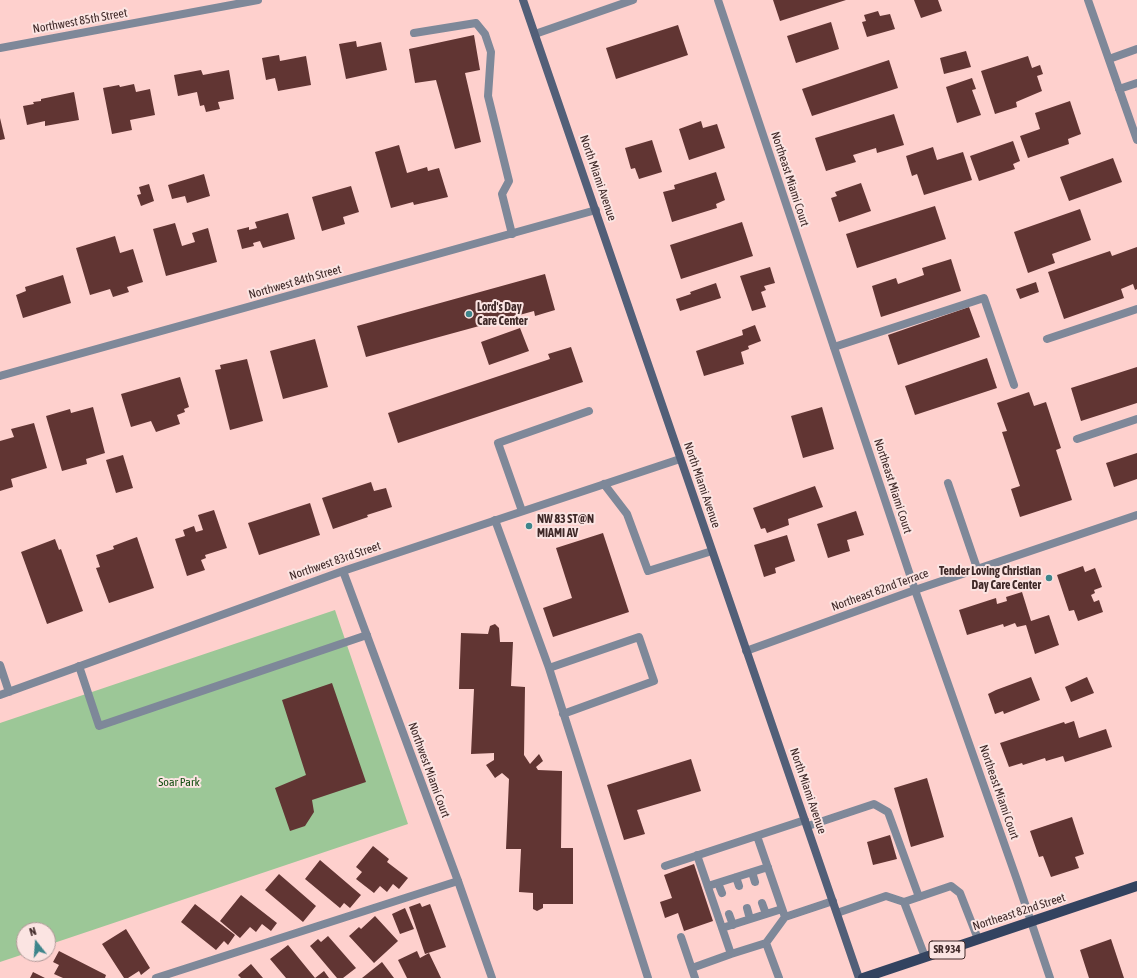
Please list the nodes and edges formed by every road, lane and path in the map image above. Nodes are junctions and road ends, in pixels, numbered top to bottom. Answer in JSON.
{"nodes":[{"id":1,"x":258,"y":0,"type":"edge"},
{"id":2,"x":523,"y":0,"type":"edge"},
{"id":3,"x":633,"y":0,"type":"edge"},
{"id":4,"x":718,"y":0,"type":"edge"},
{"id":5,"x":1088,"y":0,"type":"edge"},
{"id":6,"x":414,"y":34,"type":"dead end"},
{"id":7,"x":535,"y":34,"type":"junction"},
{"id":8,"x":0,"y":48,"type":"edge"},
{"id":9,"x":1137,"y":49,"type":"edge"},
{"id":10,"x":1109,"y":59,"type":"junction"},
{"id":11,"x":1137,"y":83,"type":"edge"},
{"id":12,"x":1119,"y":89,"type":"junction"},
{"id":13,"x":1137,"y":140,"type":"edge"},
{"id":14,"x":596,"y":210,"type":"junction"},
{"id":15,"x":512,"y":234,"type":"junction"},
{"id":16,"x":1137,"y":309,"type":"edge"},
{"id":17,"x":1047,"y":339,"type":"dead end"},
{"id":18,"x":834,"y":348,"type":"junction"},
{"id":19,"x":0,"y":376,"type":"edge"},
{"id":20,"x":1014,"y":385,"type":"dead end"},
{"id":21,"x":589,"y":412,"type":"dead end"},
{"id":22,"x":1137,"y":419,"type":"edge"},
{"id":23,"x":1077,"y":439,"type":"dead end"},
{"id":24,"x":680,"y":459,"type":"junction"},
{"id":25,"x":948,"y":483,"type":"dead end"},
{"id":26,"x":604,"y":484,"type":"junction"},
{"id":27,"x":522,"y":511,"type":"junction"},
{"id":28,"x":1137,"y":515,"type":"edge"},
{"id":29,"x":495,"y":520,"type":"junction"},
{"id":30,"x":712,"y":551,"type":"junction"},
{"id":31,"x":977,"y":568,"type":"junction"},
{"id":32,"x":342,"y":571,"type":"junction"},
{"id":33,"x":914,"y":590,"type":"junction"},
{"id":34,"x":367,"y":635,"type":"junction"},
{"id":35,"x":746,"y":651,"type":"junction"},
{"id":36,"x":0,"y":665,"type":"edge"},
{"id":37,"x":79,"y":666,"type":"junction"},
{"id":38,"x":550,"y":668,"type":"junction"},
{"id":39,"x":9,"y":692,"type":"junction"},
{"id":40,"x":0,"y":695,"type":"edge"},
{"id":41,"x":563,"y":714,"type":"junction"},
{"id":42,"x":806,"y":823,"type":"junction"},
{"id":43,"x":757,"y":836,"type":"junction"},
{"id":44,"x":697,"y":855,"type":"junction"},
{"id":45,"x":665,"y":866,"type":"dead end"},
{"id":46,"x":768,"y":867,"type":"junction"},
{"id":47,"x":752,"y":872,"type":"junction"},
{"id":48,"x":736,"y":878,"type":"junction"},
{"id":49,"x":458,"y":881,"type":"junction"},
{"id":50,"x":755,"y":882,"type":"dead end"},
{"id":51,"x":718,"y":883,"type":"junction"},
{"id":52,"x":708,"y":886,"type":"junction"},
{"id":53,"x":739,"y":886,"type":"dead end"},
{"id":54,"x":1137,"y":886,"type":"edge"},
{"id":55,"x":722,"y":893,"type":"dead end"},
{"id":56,"x":919,"y":897,"type":"junction"},
{"id":57,"x":833,"y":901,"type":"junction"},
{"id":58,"x":762,"y":902,"type":"dead end"},
{"id":59,"x":904,"y":902,"type":"junction"},
{"id":60,"x":747,"y":908,"type":"dead end"},
{"id":61,"x":782,"y":909,"type":"junction"},
{"id":62,"x":837,"y":913,"type":"junction"},
{"id":63,"x":729,"y":914,"type":"dead end"},
{"id":64,"x":766,"y":914,"type":"junction"},
{"id":65,"x":785,"y":917,"type":"junction"},
{"id":66,"x":750,"y":919,"type":"junction"},
{"id":67,"x":1031,"y":922,"type":"junction"},
{"id":68,"x":733,"y":925,"type":"junction"},
{"id":69,"x":722,"y":928,"type":"junction"},
{"id":70,"x":680,"y":937,"type":"dead end"},
{"id":71,"x":978,"y":939,"type":"junction"},
{"id":72,"x":766,"y":943,"type":"junction"},
{"id":73,"x":731,"y":954,"type":"junction"},
{"id":74,"x":925,"y":957,"type":"junction"},
{"id":75,"x":692,"y":968,"type":"junction"},
{"id":76,"x":156,"y":978,"type":"edge"},
{"id":77,"x":492,"y":978,"type":"edge"},
{"id":78,"x":648,"y":978,"type":"edge"},
{"id":79,"x":695,"y":978,"type":"edge"},
{"id":80,"x":779,"y":978,"type":"edge"},
{"id":81,"x":859,"y":978,"type":"edge"},
{"id":82,"x":863,"y":978,"type":"edge"},
{"id":83,"x":1050,"y":978,"type":"edge"}],
"edges":[{"from":1,"to":8,"type":"street","name":"Northwest 85th Street"},
{"from":2,"to":7,"type":"main road","name":"North Miami Avenue"},
{"from":3,"to":7,"type":"street"},
{"from":4,"to":18,"type":"street","name":"Northeast Miami Court"},
{"from":5,"to":10,"type":"street"},
{"from":6,"to":15,"type":"street"},
{"from":7,"to":14,"type":"main road","name":"North Miami Avenue"},
{"from":9,"to":10,"type":"street"},
{"from":10,"to":12,"type":"street"},
{"from":11,"to":12,"type":"street"},
{"from":12,"to":13,"type":"street"},
{"from":14,"to":15,"type":"street","name":"Northwest 84th Street"},
{"from":14,"to":24,"type":"main road","name":"North Miami Avenue"},
{"from":15,"to":19,"type":"street","name":"Northwest 84th Street"},
{"from":16,"to":17,"type":"street"},
{"from":18,"to":20,"type":"street"},
{"from":18,"to":33,"type":"street","name":"Northeast Miami Court"},
{"from":21,"to":27,"type":"street"},
{"from":22,"to":23,"type":"street"},
{"from":24,"to":26,"type":"street","name":"Northwest 83rd Street"},
{"from":24,"to":30,"type":"main road","name":"North Miami Avenue"},
{"from":25,"to":31,"type":"street"},
{"from":26,"to":27,"type":"street","name":"Northwest 83rd Street"},
{"from":26,"to":30,"type":"street"},
{"from":27,"to":29,"type":"street","name":"Northwest 83rd Street"},
{"from":28,"to":31,"type":"street","name":"Northeast 82nd Terrace"},
{"from":29,"to":32,"type":"street","name":"Northwest 83rd Street"},
{"from":29,"to":38,"type":"street"},
{"from":30,"to":35,"type":"main road","name":"North Miami Avenue"},
{"from":31,"to":33,"type":"street","name":"Northeast 82nd Terrace"},
{"from":32,"to":34,"type":"street","name":"Northwest Miami Court"},
{"from":32,"to":37,"type":"street","name":"Northwest 83rd Street"},
{"from":33,"to":35,"type":"street","name":"Northeast 82nd Terrace"},
{"from":33,"to":67,"type":"street","name":"Northeast Miami Court"},
{"from":34,"to":37,"type":"street"},
{"from":34,"to":49,"type":"street","name":"Northwest Miami Court"},
{"from":35,"to":42,"type":"main road","name":"North Miami Avenue"},
{"from":36,"to":39,"type":"street"},
{"from":37,"to":39,"type":"street","name":"Northwest 83rd Street"},
{"from":38,"to":41,"type":"street"},
{"from":38,"to":41,"type":"street"},
{"from":39,"to":40,"type":"street","name":"Northwest 83rd Street"},
{"from":41,"to":78,"type":"street"},
{"from":42,"to":43,"type":"street"},
{"from":42,"to":56,"type":"street"},
{"from":42,"to":57,"type":"main road","name":"North Miami Avenue"},
{"from":43,"to":44,"type":"street"},
{"from":43,"to":46,"type":"street"},
{"from":44,"to":45,"type":"street"},
{"from":44,"to":52,"type":"street"},
{"from":46,"to":47,"type":"street"},
{"from":46,"to":61,"type":"street"},
{"from":47,"to":48,"type":"street"},
{"from":47,"to":50,"type":"street"},
{"from":48,"to":51,"type":"street"},
{"from":48,"to":53,"type":"street"},
{"from":49,"to":76,"type":"street"},
{"from":49,"to":77,"type":"street","name":"Northwest Miami Court"},
{"from":51,"to":52,"type":"street"},
{"from":51,"to":55,"type":"street"},
{"from":52,"to":69,"type":"street"},
{"from":54,"to":67,"type":"main road","name":"Northeast 82nd Street","number":"SR 934"},
{"from":56,"to":59,"type":"street"},
{"from":56,"to":71,"type":"street"},
{"from":57,"to":62,"type":"main road","name":"North Miami Avenue"},
{"from":57,"to":65,"type":"street"},
{"from":58,"to":64,"type":"street"},
{"from":59,"to":62,"type":"street"},
{"from":59,"to":74,"type":"street"},
{"from":60,"to":66,"type":"street"},
{"from":61,"to":64,"type":"street"},
{"from":61,"to":65,"type":"street"},
{"from":62,"to":81,"type":"main road","name":"North Miami Avenue"},
{"from":63,"to":68,"type":"street"},
{"from":64,"to":66,"type":"street"},
{"from":65,"to":72,"type":"street"},
{"from":66,"to":68,"type":"street"},
{"from":67,"to":71,"type":"main road","name":"Northeast 82nd Street","number":"SR 934"},
{"from":67,"to":83,"type":"street","name":"Northeast Miami Court"},
{"from":68,"to":69,"type":"street"},
{"from":69,"to":73,"type":"street"},
{"from":70,"to":75,"type":"street"},
{"from":71,"to":74,"type":"main road","name":"Northeast 82nd Street","number":"SR 934"},
{"from":72,"to":73,"type":"street"},
{"from":72,"to":80,"type":"street"},
{"from":73,"to":75,"type":"street"},
{"from":74,"to":82,"type":"main road","name":"Northeast 82nd Street","number":"SR 934"},
{"from":75,"to":79,"type":"street"}]}
